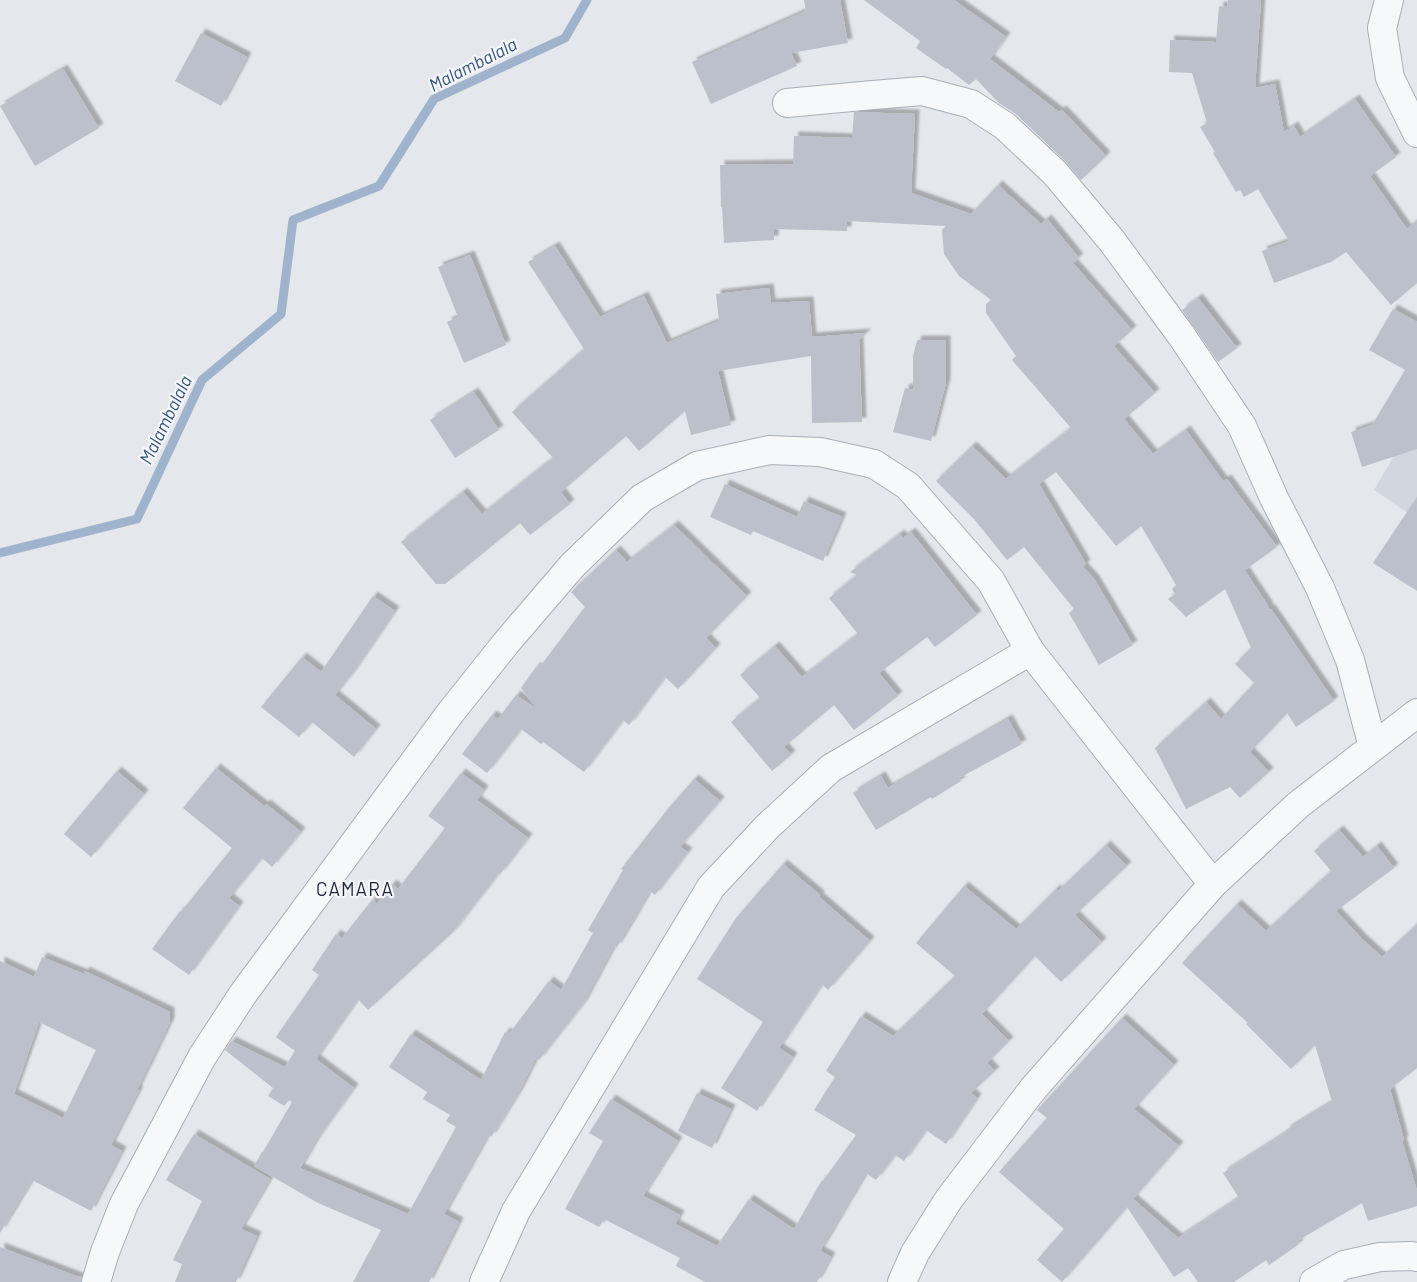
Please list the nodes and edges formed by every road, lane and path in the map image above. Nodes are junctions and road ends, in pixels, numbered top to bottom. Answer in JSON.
{"nodes":[{"id":1,"x":1389,"y":0,"type":"edge"},
{"id":2,"x":787,"y":103,"type":"dead end"},
{"id":3,"x":1417,"y":133,"type":"edge"},
{"id":4,"x":1030,"y":651,"type":"junction"},
{"id":5,"x":1417,"y":713,"type":"edge"},
{"id":6,"x":1373,"y":748,"type":"junction"},
{"id":7,"x":1213,"y":884,"type":"junction"},
{"id":8,"x":1417,"y":1257,"type":"edge"},
{"id":9,"x":96,"y":1282,"type":"edge"},
{"id":10,"x":484,"y":1282,"type":"edge"},
{"id":11,"x":902,"y":1282,"type":"edge"},
{"id":12,"x":1314,"y":1282,"type":"edge"}],
"edges":[{"from":1,"to":3,"type":"street"},
{"from":2,"to":6,"type":"street"},
{"from":4,"to":7,"type":"street"},
{"from":4,"to":9,"type":"street"},
{"from":4,"to":10,"type":"street"},
{"from":5,"to":6,"type":"street"},
{"from":6,"to":7,"type":"street"},
{"from":7,"to":11,"type":"street"},
{"from":8,"to":12,"type":"street"}]}
